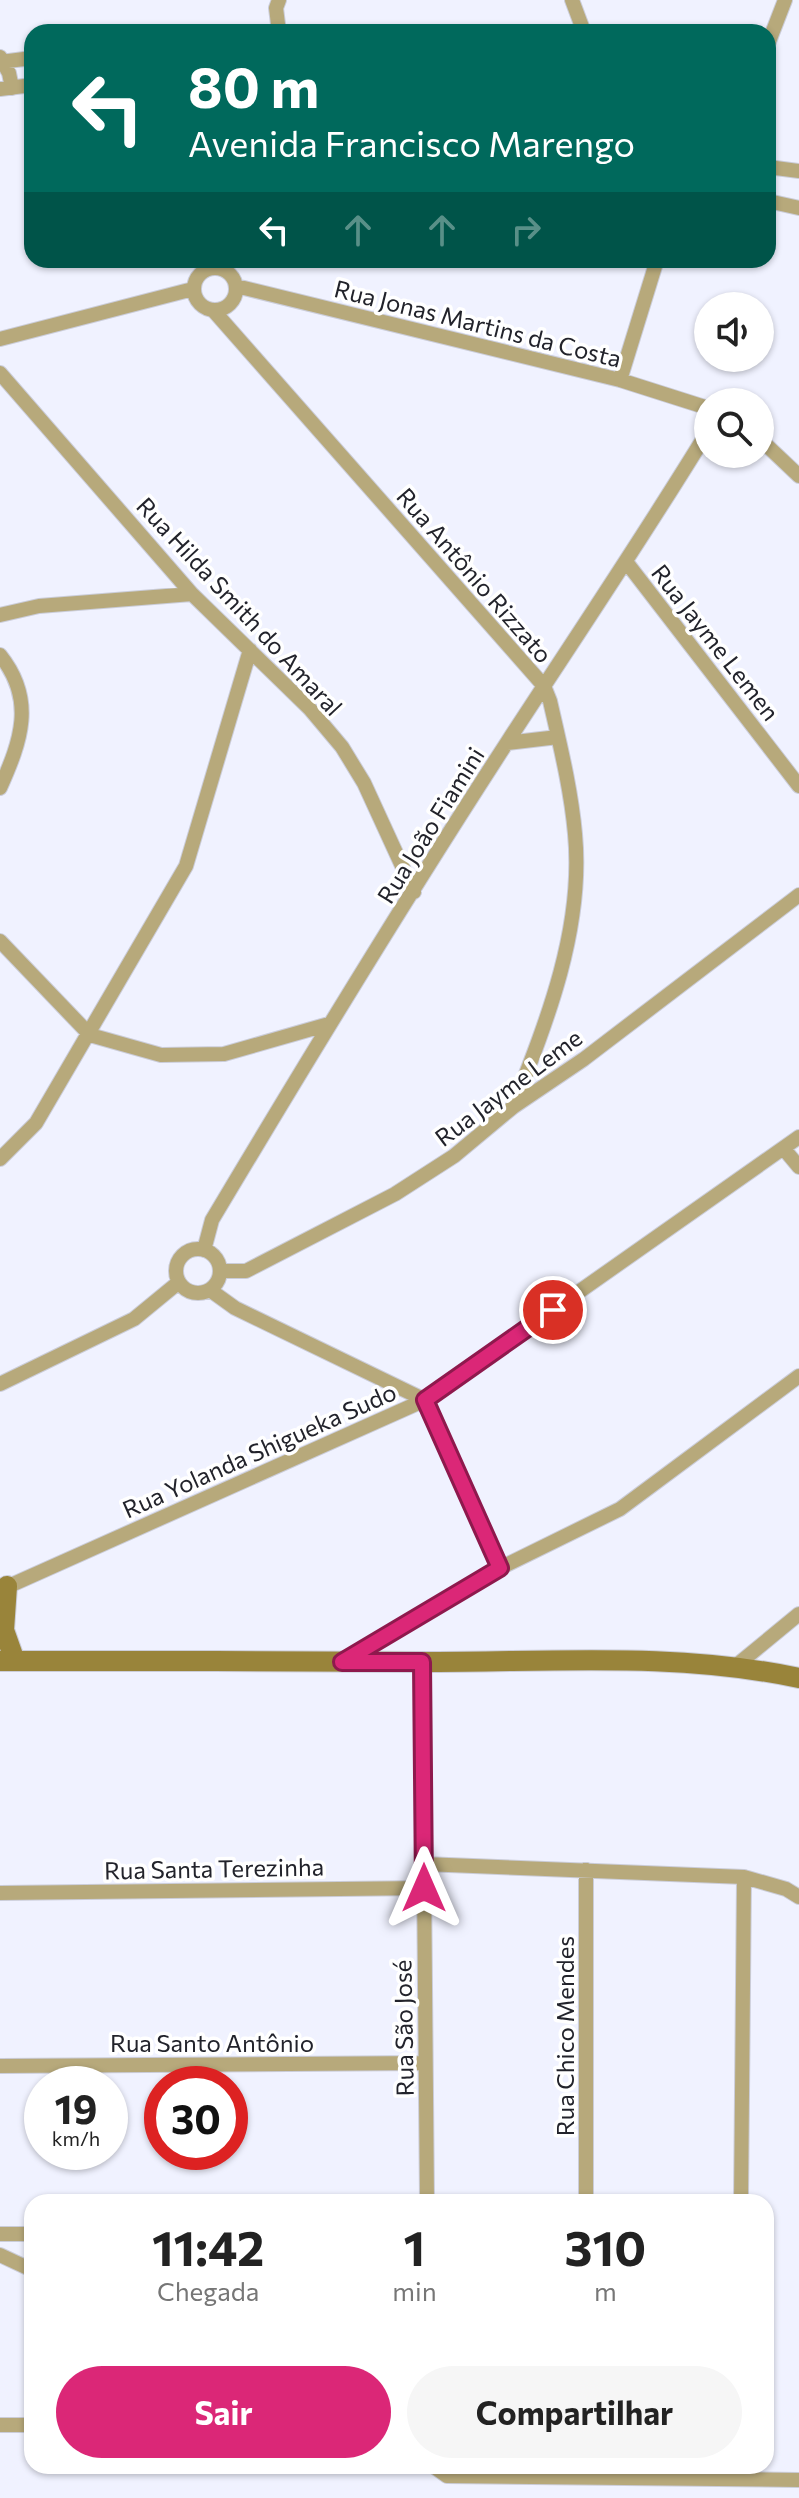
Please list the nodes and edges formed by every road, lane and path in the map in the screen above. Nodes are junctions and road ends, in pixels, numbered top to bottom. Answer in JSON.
{"nodes":[{"id":1,"x":572,"y":0,"type":"edge"},
{"id":2,"x":785,"y":0,"type":"edge"},
{"id":3,"x":275,"y":3,"type":"edge"},
{"id":4,"x":278,"y":24,"type":"edge"},
{"id":5,"x":581,"y":24,"type":"edge"},
{"id":6,"x":776,"y":24,"type":"edge"},
{"id":7,"x":24,"y":59,"type":"edge"},
{"id":8,"x":1,"y":60,"type":"edge"},
{"id":9,"x":6,"y":89,"type":"edge"},
{"id":10,"x":776,"y":168,"type":"edge"},
{"id":11,"x":799,"y":171,"type":"edge"},
{"id":12,"x":776,"y":203,"type":"edge"},
{"id":13,"x":799,"y":208,"type":"edge"},
{"id":14,"x":208,"y":268,"type":"edge"},
{"id":15,"x":222,"y":268,"type":"edge"},
{"id":16,"x":655,"y":268,"type":"edge"},
{"id":17,"x":236,"y":286,"type":"junction"},
{"id":18,"x":193,"y":289,"type":"junction"},
{"id":19,"x":213,"y":310,"type":"junction"},
{"id":20,"x":0,"y":339,"type":"edge"},
{"id":21,"x":0,"y":373,"type":"edge"},
{"id":22,"x":620,"y":380,"type":"junction"},
{"id":23,"x":694,"y":404,"type":"edge"},
{"id":24,"x":774,"y":452,"type":"edge"},
{"id":25,"x":694,"y":454,"type":"edge"},
{"id":26,"x":799,"y":476,"type":"edge"},
{"id":27,"x":627,"y":563,"type":"junction"},
{"id":28,"x":192,"y":594,"type":"junction"},
{"id":29,"x":0,"y":615,"type":"edge"},
{"id":30,"x":250,"y":650,"type":"junction"},
{"id":31,"x":0,"y":655,"type":"edge"},
{"id":32,"x":544,"y":686,"type":"junction"},
{"id":33,"x":558,"y":737,"type":"junction"},
{"id":34,"x":507,"y":743,"type":"junction"},
{"id":35,"x":799,"y":786,"type":"edge"},
{"id":36,"x":0,"y":788,"type":"edge"},
{"id":37,"x":414,"y":892,"type":"junction"},
{"id":38,"x":799,"y":895,"type":"edge"},
{"id":39,"x":0,"y":941,"type":"edge"},
{"id":40,"x":329,"y":1024,"type":"junction"},
{"id":41,"x":90,"y":1035,"type":"junction"},
{"id":42,"x":513,"y":1107,"type":"junction"},
{"id":43,"x":799,"y":1137,"type":"edge"},
{"id":44,"x":784,"y":1149,"type":"junction"},
{"id":45,"x":0,"y":1159,"type":"edge"},
{"id":46,"x":799,"y":1167,"type":"edge"},
{"id":47,"x":204,"y":1250,"type":"junction"},
{"id":48,"x":220,"y":1271,"type":"junction"},
{"id":49,"x":179,"y":1282,"type":"junction"},
{"id":50,"x":210,"y":1290,"type":"junction"},
{"id":51,"x":799,"y":1376,"type":"edge"},
{"id":52,"x":0,"y":1384,"type":"edge"},
{"id":53,"x":425,"y":1400,"type":"junction"},
{"id":54,"x":500,"y":1568,"type":"junction"},
{"id":55,"x":4,"y":1588,"type":"edge"},
{"id":56,"x":799,"y":1614,"type":"edge"},
{"id":57,"x":8,"y":1661,"type":"edge"},
{"id":58,"x":342,"y":1662,"type":"junction"},
{"id":59,"x":422,"y":1662,"type":"junction"},
{"id":60,"x":737,"y":1665,"type":"junction"},
{"id":61,"x":799,"y":1678,"type":"edge"},
{"id":62,"x":424,"y":1864,"type":"junction"},
{"id":63,"x":586,"y":1870,"type":"junction"},
{"id":64,"x":744,"y":1877,"type":"junction"},
{"id":65,"x":424,"y":1888,"type":"junction"},
{"id":66,"x":2,"y":1892,"type":"edge"},
{"id":67,"x":799,"y":1897,"type":"edge"},
{"id":68,"x":425,"y":2063,"type":"junction"},
{"id":69,"x":0,"y":2066,"type":"edge"},
{"id":70,"x":427,"y":2194,"type":"edge"},
{"id":71,"x":586,"y":2194,"type":"edge"},
{"id":72,"x":741,"y":2194,"type":"edge"},
{"id":73,"x":0,"y":2234,"type":"edge"},
{"id":74,"x":24,"y":2234,"type":"edge"},
{"id":75,"x":0,"y":2255,"type":"edge"},
{"id":76,"x":24,"y":2266,"type":"edge"},
{"id":77,"x":0,"y":2425,"type":"edge"},
{"id":78,"x":24,"y":2425,"type":"edge"},
{"id":79,"x":444,"y":2474,"type":"edge"},
{"id":80,"x":516,"y":2474,"type":"edge"},
{"id":81,"x":753,"y":2474,"type":"edge"},
{"id":82,"x":799,"y":2480,"type":"edge"}],
"edges":[{"from":1,"to":5,"type":"street"},
{"from":2,"to":6,"type":"street"},
{"from":3,"to":4,"type":"street"},
{"from":7,"to":8,"type":"street"},
{"from":8,"to":9,"type":"street"},
{"from":10,"to":11,"type":"street"},
{"from":12,"to":13,"type":"street"},
{"from":14,"to":18,"type":"street"},
{"from":15,"to":17,"type":"street"},
{"from":16,"to":22,"type":"street"},
{"from":17,"to":19,"type":"street"},
{"from":17,"to":22,"type":"street","name":"Rua Jonas Martins da Costa"},
{"from":18,"to":19,"type":"street"},
{"from":18,"to":20,"type":"street"},
{"from":19,"to":32,"type":"street","name":"Rua Antônio Rizzato"},
{"from":21,"to":28,"type":"street","name":"Rua Hilda Smith do Amaral"},
{"from":22,"to":23,"type":"street","name":"Rua Jonas Martins da Costa"},
{"from":24,"to":26,"type":"street"},
{"from":25,"to":27,"type":"street","name":"Rua João Fiamini"},
{"from":27,"to":32,"type":"street","name":"Rua João Fiamini"},
{"from":27,"to":35,"type":"street","name":"Rua Jayme Lemen"},
{"from":28,"to":29,"type":"street"},
{"from":28,"to":30,"type":"street","name":"Rua Hilda Smith do Amaral"},
{"from":30,"to":37,"type":"street","name":"Rua Hilda Smith do Amaral"},
{"from":30,"to":41,"type":"street"},
{"from":31,"to":36,"type":"street"},
{"from":32,"to":33,"type":"street","name":"Rua Antônio Rizzato"},
{"from":32,"to":34,"type":"street","name":"Rua João Fiamini"},
{"from":33,"to":34,"type":"street"},
{"from":33,"to":42,"type":"street","name":"Rua Antônio Rizzato"},
{"from":34,"to":37,"type":"street","name":"Rua João Fiamini"},
{"from":37,"to":40,"type":"street","name":"Rua João Fiamini"},
{"from":38,"to":42,"type":"street","name":"Rua Jayme Leme"},
{"from":39,"to":41,"type":"street"},
{"from":40,"to":41,"type":"street"},
{"from":40,"to":47,"type":"street","name":"Rua João Fiamini"},
{"from":41,"to":45,"type":"street"},
{"from":42,"to":48,"type":"street","name":"Rua Jayme Leme"},
{"from":43,"to":44,"type":"street","name":"Rua Yolanda Shigueka Sudo"},
{"from":44,"to":46,"type":"street"},
{"from":44,"to":53,"type":"street","name":"Rua Yolanda Shigueka Sudo"},
{"from":47,"to":48,"type":"street"},
{"from":47,"to":49,"type":"street"},
{"from":48,"to":50,"type":"street"},
{"from":49,"to":50,"type":"street"},
{"from":49,"to":52,"type":"street"},
{"from":50,"to":53,"type":"street"},
{"from":51,"to":54,"type":"street"},
{"from":53,"to":54,"type":"street"},
{"from":53,"to":55,"type":"street","name":"Rua Yolanda Shigueka Sudo"},
{"from":54,"to":58,"type":"street"},
{"from":55,"to":57,"type":"main road"},
{"from":56,"to":60,"type":"street"},
{"from":57,"to":58,"type":"main road"},
{"from":58,"to":59,"type":"main road"},
{"from":59,"to":60,"type":"main road"},
{"from":59,"to":62,"type":"street","name":"Rua São José"},
{"from":60,"to":61,"type":"main road"},
{"from":62,"to":63,"type":"street"},
{"from":62,"to":65,"type":"street","name":"Rua São José"},
{"from":63,"to":64,"type":"street"},
{"from":63,"to":71,"type":"street","name":"Rua Chico Mendes"},
{"from":64,"to":67,"type":"street"},
{"from":64,"to":72,"type":"street"},
{"from":65,"to":66,"type":"street","name":"Rua Santa Terezinha"},
{"from":65,"to":68,"type":"street","name":"Rua São José"},
{"from":68,"to":69,"type":"street","name":"Rua Santo Antônio"},
{"from":68,"to":70,"type":"street","name":"Rua São José"},
{"from":73,"to":74,"type":"street"},
{"from":75,"to":76,"type":"street"},
{"from":77,"to":78,"type":"street"},
{"from":79,"to":80,"type":"street"},
{"from":81,"to":82,"type":"street"}]}
